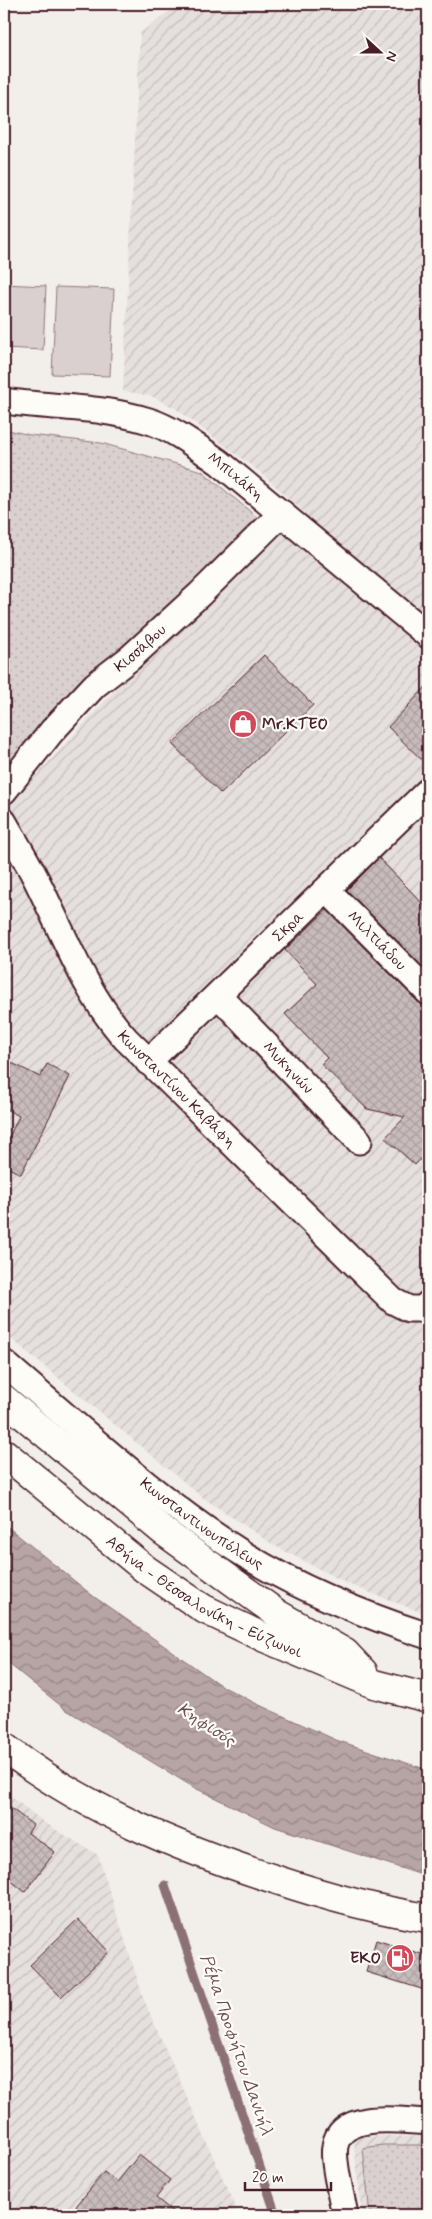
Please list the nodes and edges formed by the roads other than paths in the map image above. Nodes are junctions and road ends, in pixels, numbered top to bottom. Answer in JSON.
{"nodes":[{"id":1,"x":4,"y":401,"type":"edge"},
{"id":2,"x":282,"y":513,"type":"junction"},
{"id":3,"x":428,"y":635,"type":"edge"},
{"id":4,"x":4,"y":791,"type":"edge"},
{"id":5,"x":428,"y":791,"type":"edge"},
{"id":6,"x":4,"y":822,"type":"edge"},
{"id":7,"x":327,"y":890,"type":"junction"},
{"id":8,"x":428,"y":992,"type":"edge"},
{"id":9,"x":218,"y":995,"type":"junction"},
{"id":10,"x":148,"y":1062,"type":"junction"},
{"id":11,"x":359,"y":1141,"type":"dead end"},
{"id":12,"x":419,"y":1306,"type":"edge"},
{"id":13,"x":4,"y":1363,"type":"edge"},
{"id":14,"x":4,"y":1399,"type":"edge"},
{"id":15,"x":4,"y":1453,"type":"edge"},
{"id":16,"x":428,"y":1636,"type":"edge"},
{"id":17,"x":374,"y":1684,"type":"junction"},
{"id":18,"x":428,"y":1698,"type":"edge"},
{"id":19,"x":4,"y":1747,"type":"edge"},
{"id":20,"x":428,"y":1918,"type":"edge"},
{"id":21,"x":428,"y":2122,"type":"edge"},
{"id":22,"x":345,"y":2215,"type":"edge"}],
"edges":[{"from":1,"to":2,"type":"street","name":"Μπιχάκη"},
{"from":2,"to":3,"type":"street","name":"Μπιχάκη"},
{"from":2,"to":4,"type":"street","name":"Κισσάβου"},
{"from":5,"to":7,"type":"street","name":"Σκρα"},
{"from":6,"to":10,"type":"street","name":"Κωνσταντίνου Καβάφη"},
{"from":7,"to":8,"type":"street","name":"Μιλτιάδου"},
{"from":7,"to":9,"type":"street","name":"Σκρα"},
{"from":9,"to":10,"type":"street","name":"Σκρα"},
{"from":9,"to":11,"type":"street","name":"Μυκηνών"},
{"from":10,"to":12,"type":"street","name":"Κωνσταντίνου Καβάφη"},
{"from":13,"to":16,"type":"street","name":"Κωνσταντινουπόλεως"},
{"from":14,"to":17,"type":"highway"},
{"from":15,"to":17,"type":"highway","name":"Αθήνα - Θεσσαλονίκη - Εύζωνοι"},
{"from":17,"to":18,"type":"highway","name":"Αθήνα - Θεσσαλονίκη - Εύζωνοι"},
{"from":19,"to":20,"type":"highway"},
{"from":21,"to":22,"type":"street"}]}
